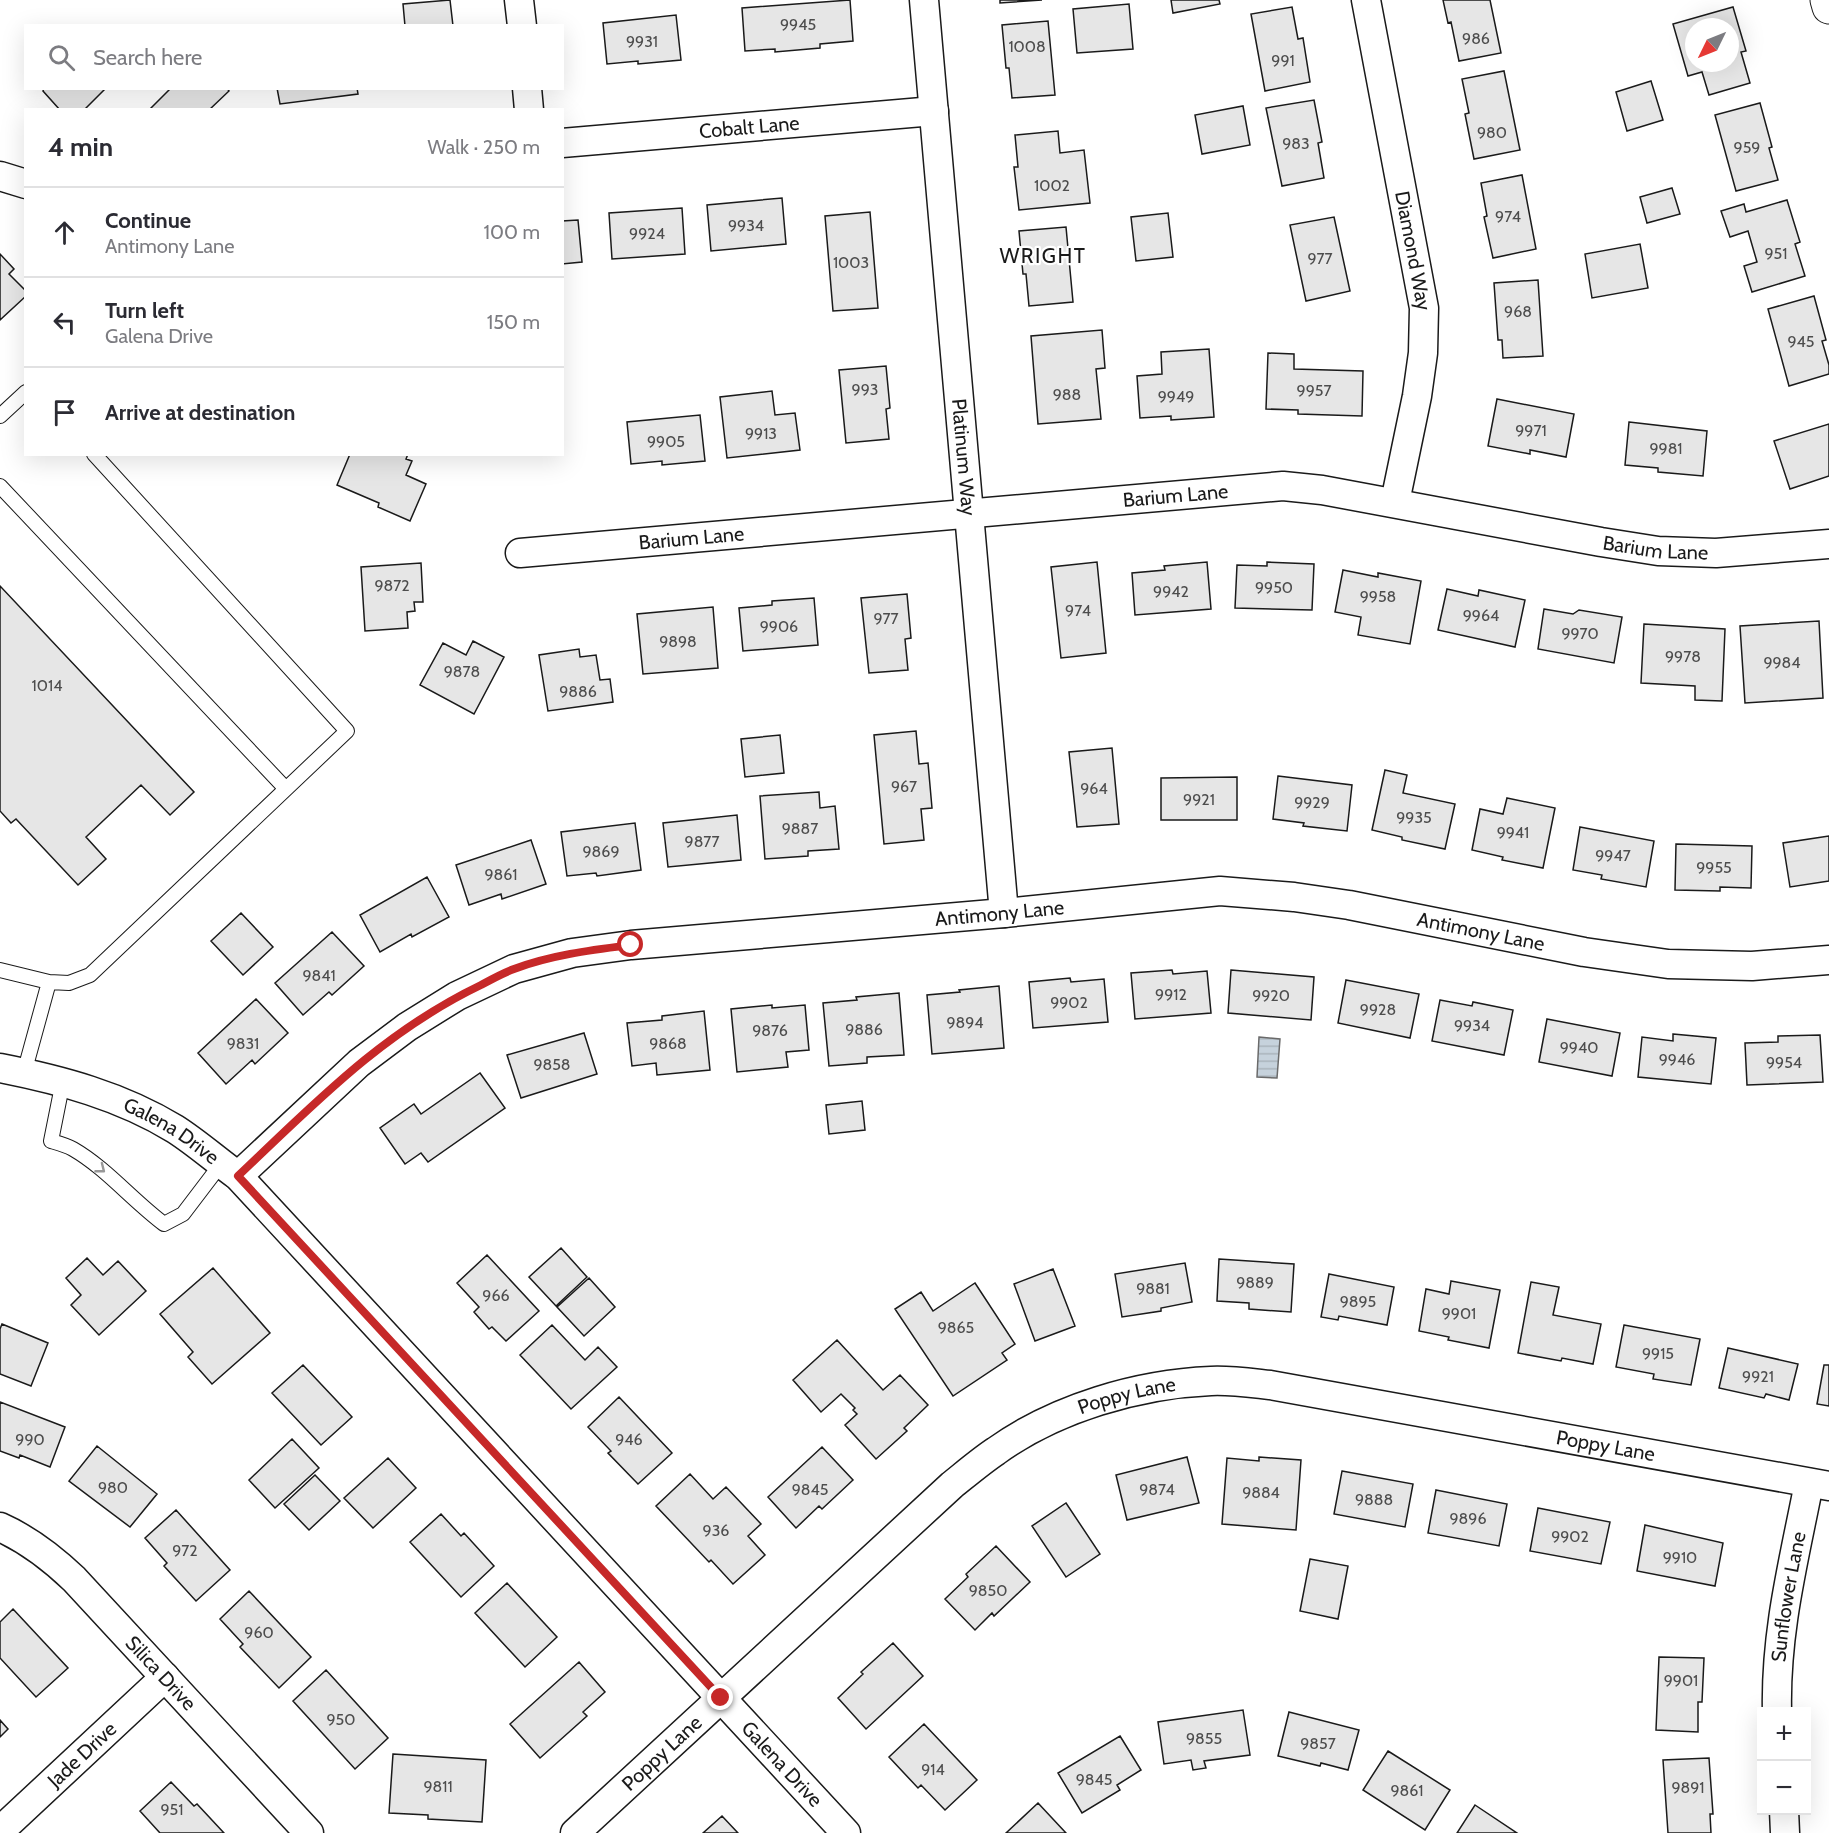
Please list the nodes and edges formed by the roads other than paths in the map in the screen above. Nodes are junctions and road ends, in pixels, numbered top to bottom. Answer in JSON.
{"nodes":[{"id":1,"x":519,"y":0,"type":"edge"},
{"id":2,"x":924,"y":0,"type":"edge"},
{"id":3,"x":1366,"y":0,"type":"edge"},
{"id":4,"x":1827,"y":0,"type":"edge"},
{"id":5,"x":1829,"y":7,"type":"edge"},
{"id":6,"x":522,"y":24,"type":"edge"},
{"id":7,"x":527,"y":90,"type":"edge"},
{"id":8,"x":529,"y":108,"type":"edge"},
{"id":9,"x":934,"y":111,"type":"junction"},
{"id":10,"x":564,"y":143,"type":"edge"},
{"id":11,"x":0,"y":176,"type":"edge"},
{"id":12,"x":24,"y":183,"type":"edge"},
{"id":13,"x":24,"y":394,"type":"edge"},
{"id":14,"x":0,"y":416,"type":"edge"},
{"id":15,"x":96,"y":456,"type":"edge"},
{"id":16,"x":0,"y":486,"type":"edge"},
{"id":17,"x":1395,"y":502,"type":"junction"},
{"id":18,"x":970,"y":513,"type":"junction"},
{"id":19,"x":1829,"y":544,"type":"edge"},
{"id":20,"x":520,"y":553,"type":"dead end"},
{"id":21,"x":286,"y":789,"type":"junction"},
{"id":22,"x":1004,"y":913,"type":"junction"},
{"id":23,"x":1829,"y":960,"type":"edge"},
{"id":24,"x":0,"y":970,"type":"edge"},
{"id":25,"x":49,"y":982,"type":"junction"},
{"id":26,"x":12,"y":1070,"type":"edge"},
{"id":27,"x":63,"y":1081,"type":"junction"},
{"id":28,"x":230,"y":1170,"type":"junction"},
{"id":29,"x":1819,"y":1484,"type":"edge"},
{"id":30,"x":0,"y":1527,"type":"edge"},
{"id":31,"x":165,"y":1677,"type":"junction"},
{"id":32,"x":721,"y":1698,"type":"junction"},
{"id":33,"x":1777,"y":1707,"type":"edge"},
{"id":34,"x":1784,"y":1815,"type":"edge"},
{"id":35,"x":0,"y":1831,"type":"edge"},
{"id":36,"x":309,"y":1833,"type":"edge"},
{"id":37,"x":575,"y":1833,"type":"edge"},
{"id":38,"x":846,"y":1833,"type":"edge"},
{"id":39,"x":1785,"y":1833,"type":"edge"}],
"edges":[{"from":1,"to":6,"type":"street"},
{"from":2,"to":9,"type":"street","name":"Platinum Way"},
{"from":3,"to":17,"type":"street","name":"Diamond Way"},
{"from":4,"to":5,"type":"main road"},
{"from":7,"to":8,"type":"street"},
{"from":9,"to":10,"type":"street","name":"Cobalt Lane"},
{"from":9,"to":18,"type":"street","name":"Platinum Way"},
{"from":11,"to":12,"type":"street"},
{"from":13,"to":14,"type":"lane"},
{"from":15,"to":21,"type":"lane"},
{"from":16,"to":21,"type":"lane"},
{"from":17,"to":18,"type":"street","name":"Barium Lane"},
{"from":17,"to":19,"type":"street","name":"Barium Lane"},
{"from":18,"to":20,"type":"street","name":"Barium Lane"},
{"from":18,"to":22,"type":"street","name":"Platinum Way"},
{"from":21,"to":25,"type":"lane"},
{"from":22,"to":23,"type":"street","name":"Antimony Lane"},
{"from":22,"to":28,"type":"street","name":"Antimony Lane"},
{"from":24,"to":25,"type":"lane"},
{"from":25,"to":26,"type":"lane"},
{"from":26,"to":27,"type":"street","name":"Galena Drive"},
{"from":27,"to":28,"type":"street","name":"Galena Drive"},
{"from":27,"to":28,"type":"lane","one_way":true},
{"from":28,"to":32,"type":"street","name":"Galena Drive"},
{"from":29,"to":32,"type":"street","name":"Poppy Lane"},
{"from":29,"to":33,"type":"street","name":"Sunflower Lane"},
{"from":30,"to":31,"type":"street","name":"Silica Drive"},
{"from":31,"to":35,"type":"street","name":"Jade Drive"},
{"from":31,"to":36,"type":"street","name":"Silica Drive"},
{"from":32,"to":37,"type":"street","name":"Poppy Lane"},
{"from":32,"to":38,"type":"street","name":"Galena Drive"},
{"from":34,"to":39,"type":"street"}]}
